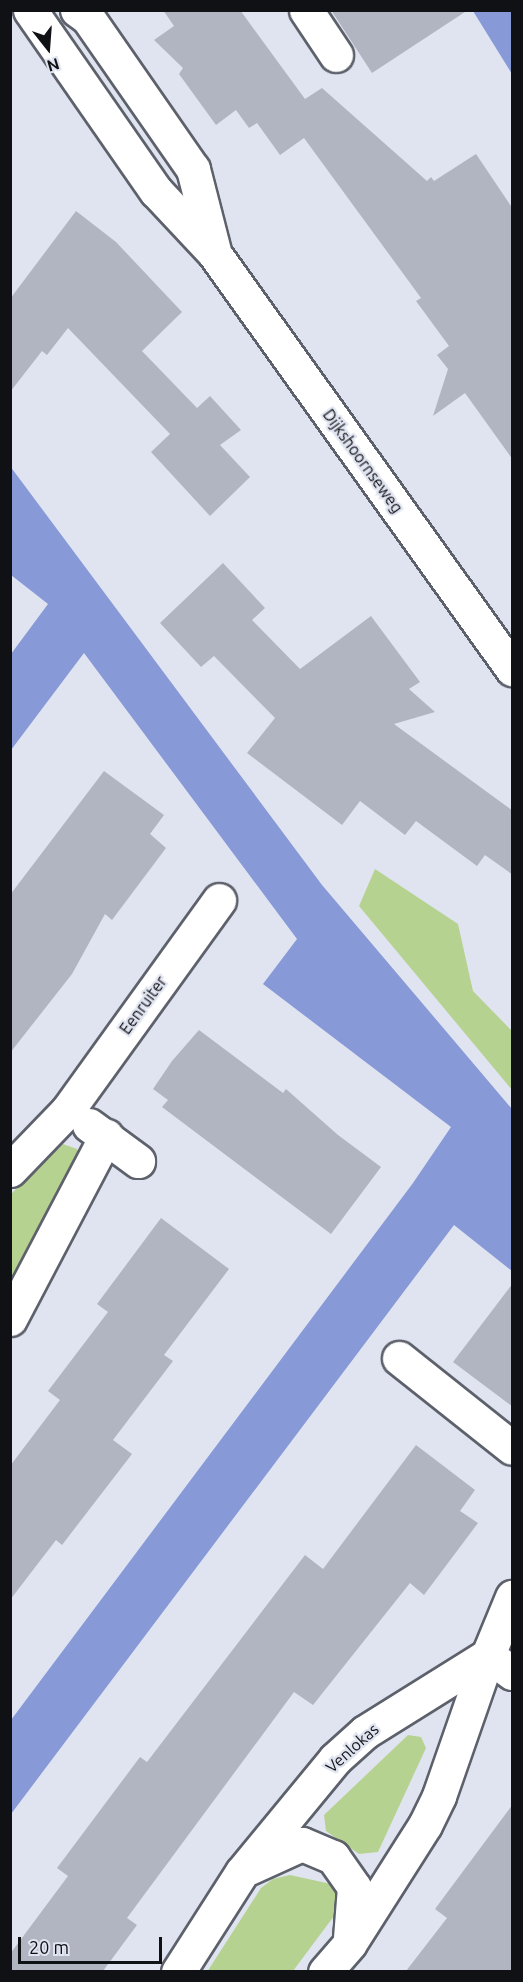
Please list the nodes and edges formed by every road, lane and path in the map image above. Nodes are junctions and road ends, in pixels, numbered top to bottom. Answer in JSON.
{"nodes":[{"id":1,"x":77,"y":10,"type":"edge"},
{"id":2,"x":306,"y":10,"type":"edge"},
{"id":3,"x":40,"y":14,"type":"edge"},
{"id":4,"x":336,"y":55,"type":"dead end"},
{"id":5,"x":214,"y":253,"type":"junction"},
{"id":6,"x":513,"y":669,"type":"edge"},
{"id":7,"x":219,"y":900,"type":"dead end"},
{"id":8,"x":67,"y":1110,"type":"junction"},
{"id":9,"x":106,"y":1136,"type":"junction"},
{"id":10,"x":138,"y":1161,"type":"dead end"},
{"id":11,"x":10,"y":1170,"type":"edge"},
{"id":12,"x":10,"y":1319,"type":"edge"},
{"id":13,"x":399,"y":1358,"type":"dead end"},
{"id":14,"x":513,"y":1448,"type":"edge"},
{"id":15,"x":513,"y":1597,"type":"edge"},
{"id":16,"x":501,"y":1664,"type":"edge"},
{"id":17,"x":242,"y":1872,"type":"junction"},
{"id":18,"x":350,"y":1943,"type":"junction"},
{"id":19,"x":178,"y":1971,"type":"edge"},
{"id":20,"x":325,"y":1971,"type":"edge"}],
"edges":[{"from":1,"to":5,"type":"street","name":"Dijkshoornseweg"},
{"from":2,"to":4,"type":"street"},
{"from":3,"to":5,"type":"street","name":"Dijkshoornseweg"},
{"from":5,"to":6,"type":"street","name":"Dijkshoornseweg"},
{"from":7,"to":8,"type":"street","name":"Eenruiter"},
{"from":8,"to":9,"type":"street"},
{"from":8,"to":11,"type":"street","name":"Eenruiter"},
{"from":9,"to":10,"type":"street"},
{"from":9,"to":12,"type":"street"},
{"from":13,"to":14,"type":"street"},
{"from":15,"to":16,"type":"street"},
{"from":16,"to":17,"type":"street","name":"Venlokas"},
{"from":16,"to":18,"type":"street"},
{"from":17,"to":18,"type":"street"},
{"from":17,"to":19,"type":"street","name":"Venlokas"},
{"from":18,"to":20,"type":"street"}]}
